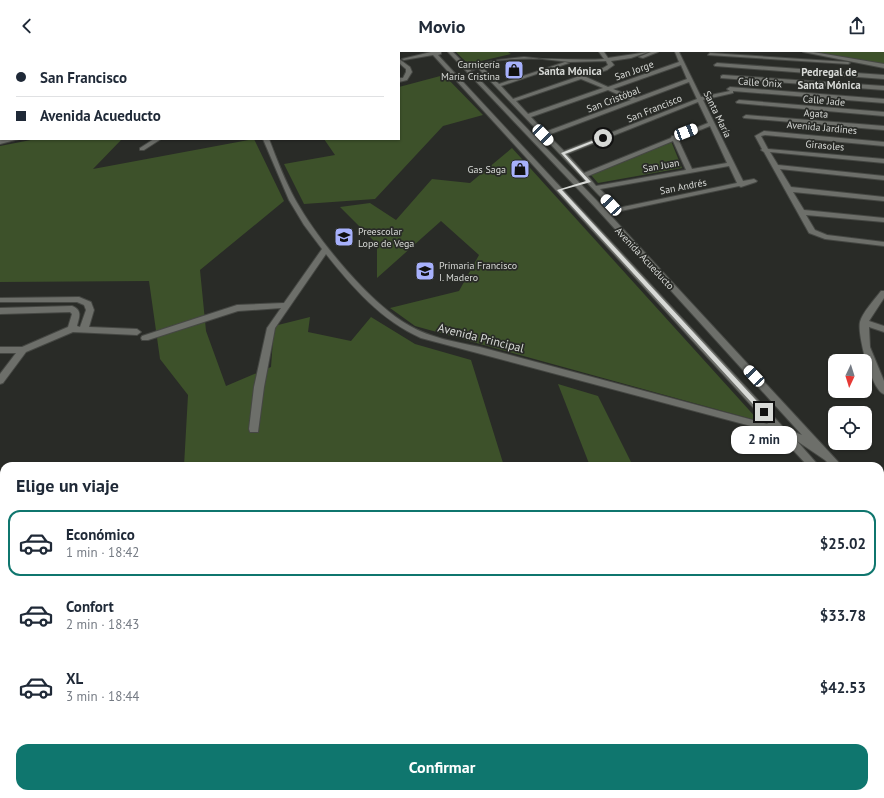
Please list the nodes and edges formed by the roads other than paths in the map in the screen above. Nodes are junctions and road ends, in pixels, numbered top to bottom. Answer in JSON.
{"nodes":[{"id":1,"x":447,"y":52,"type":"edge"},
{"id":2,"x":450,"y":52,"type":"edge"},
{"id":3,"x":601,"y":52,"type":"edge"},
{"id":4,"x":646,"y":52,"type":"edge"},
{"id":5,"x":656,"y":52,"type":"edge"},
{"id":6,"x":677,"y":52,"type":"edge"},
{"id":7,"x":805,"y":52,"type":"edge"},
{"id":8,"x":434,"y":53,"type":"edge"},
{"id":9,"x":710,"y":53,"type":"edge"},
{"id":10,"x":525,"y":55,"type":"edge"},
{"id":11,"x":401,"y":59,"type":"edge"},
{"id":12,"x":439,"y":60,"type":"junction"},
{"id":13,"x":847,"y":62,"type":"junction"},
{"id":14,"x":567,"y":63,"type":"junction"},
{"id":15,"x":610,"y":63,"type":"junction"},
{"id":16,"x":681,"y":63,"type":"junction"},
{"id":17,"x":462,"y":64,"type":"junction"},
{"id":18,"x":537,"y":64,"type":"dead end"},
{"id":19,"x":478,"y":65,"type":"junction"},
{"id":20,"x":717,"y":65,"type":"junction"},
{"id":21,"x":543,"y":66,"type":"dead end"},
{"id":22,"x":884,"y":66,"type":"edge"},
{"id":23,"x":446,"y":67,"type":"junction"},
{"id":24,"x":400,"y":68,"type":"edge"},
{"id":25,"x":408,"y":68,"type":"junction"},
{"id":26,"x":548,"y":69,"type":"junction"},
{"id":27,"x":468,"y":70,"type":"junction"},
{"id":28,"x":854,"y":75,"type":"junction"},
{"id":29,"x":581,"y":77,"type":"junction"},
{"id":30,"x":723,"y":77,"type":"junction"},
{"id":31,"x":884,"y":77,"type":"edge"},
{"id":32,"x":400,"y":80,"type":"edge"},
{"id":33,"x":690,"y":80,"type":"junction"},
{"id":34,"x":460,"y":82,"type":"junction"},
{"id":35,"x":497,"y":86,"type":"junction"},
{"id":36,"x":861,"y":86,"type":"junction"},
{"id":37,"x":884,"y":88,"type":"edge"},
{"id":38,"x":608,"y":89,"type":"junction"},
{"id":39,"x":730,"y":90,"type":"junction"},
{"id":40,"x":635,"y":100,"type":"junction"},
{"id":41,"x":700,"y":100,"type":"junction"},
{"id":42,"x":868,"y":100,"type":"junction"},
{"id":43,"x":511,"y":101,"type":"junction"},
{"id":44,"x":884,"y":101,"type":"edge"},
{"id":45,"x":741,"y":107,"type":"junction"},
{"id":46,"x":877,"y":113,"type":"junction"},
{"id":47,"x":884,"y":114,"type":"edge"},
{"id":48,"x":526,"y":117,"type":"junction"},
{"id":49,"x":746,"y":117,"type":"junction"},
{"id":50,"x":712,"y":123,"type":"junction"},
{"id":51,"x":750,"y":124,"type":"dead end"},
{"id":52,"x":884,"y":127,"type":"edge"},
{"id":53,"x":543,"y":135,"type":"junction"},
{"id":54,"x":674,"y":138,"type":"junction"},
{"id":55,"x":11,"y":140,"type":"edge"},
{"id":56,"x":156,"y":140,"type":"edge"},
{"id":57,"x":266,"y":140,"type":"edge"},
{"id":58,"x":0,"y":142,"type":"edge"},
{"id":59,"x":884,"y":144,"type":"edge"},
{"id":60,"x":142,"y":149,"type":"dead end"},
{"id":61,"x":764,"y":150,"type":"junction"},
{"id":62,"x":562,"y":154,"type":"junction"},
{"id":63,"x":884,"y":161,"type":"edge"},
{"id":64,"x":730,"y":164,"type":"junction"},
{"id":65,"x":775,"y":167,"type":"junction"},
{"id":66,"x":689,"y":170,"type":"junction"},
{"id":67,"x":583,"y":176,"type":"junction"},
{"id":68,"x":884,"y":178,"type":"edge"},
{"id":69,"x":754,"y":181,"type":"dead end"},
{"id":70,"x":588,"y":182,"type":"junction"},
{"id":71,"x":741,"y":185,"type":"junction"},
{"id":72,"x":568,"y":187,"type":"junction"},
{"id":73,"x":594,"y":188,"type":"junction"},
{"id":74,"x":787,"y":189,"type":"junction"},
{"id":75,"x":884,"y":199,"type":"edge"},
{"id":76,"x":801,"y":212,"type":"junction"},
{"id":77,"x":884,"y":220,"type":"edge"},
{"id":78,"x":884,"y":244,"type":"edge"},
{"id":79,"x":326,"y":249,"type":"junction"},
{"id":80,"x":884,"y":293,"type":"edge"},
{"id":81,"x":0,"y":300,"type":"edge"},
{"id":82,"x":287,"y":305,"type":"junction"},
{"id":83,"x":90,"y":310,"type":"junction"},
{"id":84,"x":0,"y":311,"type":"edge"},
{"id":85,"x":76,"y":314,"type":"junction"},
{"id":86,"x":864,"y":322,"type":"junction"},
{"id":87,"x":84,"y":328,"type":"junction"},
{"id":88,"x":72,"y":329,"type":"junction"},
{"id":89,"x":884,"y":329,"type":"edge"},
{"id":90,"x":137,"y":332,"type":"dead end"},
{"id":91,"x":145,"y":338,"type":"dead end"},
{"id":92,"x":0,"y":350,"type":"edge"},
{"id":93,"x":22,"y":350,"type":"junction"},
{"id":94,"x":0,"y":381,"type":"edge"},
{"id":95,"x":884,"y":391,"type":"edge"},
{"id":96,"x":254,"y":429,"type":"dead end"},
{"id":97,"x":782,"y":431,"type":"junction"},
{"id":98,"x":828,"y":457,"type":"junction"},
{"id":99,"x":810,"y":462,"type":"edge"},
{"id":100,"x":833,"y":462,"type":"edge"}],
"edges":[{"from":1,"to":8,"type":"street"},
{"from":2,"to":17,"type":"street","name":"Avenida Acueducto"},
{"from":3,"to":15,"type":"street"},
{"from":4,"to":15,"type":"street"},
{"from":5,"to":15,"type":"street"},
{"from":6,"to":16,"type":"street","name":"Santa María"},
{"from":7,"to":13,"type":"street"},
{"from":8,"to":11,"type":"street"},
{"from":8,"to":12,"type":"street","name":"Avenida Acueducto"},
{"from":9,"to":13,"type":"street"},
{"from":9,"to":20,"type":"street"},
{"from":10,"to":14,"type":"street"},
{"from":10,"to":15,"type":"street"},
{"from":10,"to":18,"type":"street"},
{"from":10,"to":19,"type":"street"},
{"from":11,"to":12,"type":"street"},
{"from":11,"to":25,"type":"street"},
{"from":12,"to":23,"type":"street","name":"Avenida Acueducto"},
{"from":13,"to":22,"type":"street"},
{"from":13,"to":28,"type":"street"},
{"from":14,"to":15,"type":"street"},
{"from":14,"to":26,"type":"street"},
{"from":15,"to":29,"type":"street"},
{"from":16,"to":33,"type":"street","name":"Santa María"},
{"from":16,"to":38,"type":"street","name":"San Jorge"},
{"from":17,"to":23,"type":"street"},
{"from":17,"to":27,"type":"street","name":"Avenida Acueducto"},
{"from":19,"to":27,"type":"street"},
{"from":19,"to":35,"type":"street"},
{"from":20,"to":28,"type":"street"},
{"from":20,"to":30,"type":"street"},
{"from":21,"to":26,"type":"street"},
{"from":23,"to":27,"type":"street"},
{"from":23,"to":34,"type":"street","name":"Avenida Acueducto"},
{"from":24,"to":25,"type":"street"},
{"from":25,"to":32,"type":"street"},
{"from":26,"to":35,"type":"street"},
{"from":27,"to":34,"type":"street"},
{"from":27,"to":72,"type":"street","name":"Avenida Acueducto"},
{"from":28,"to":31,"type":"street"},
{"from":28,"to":36,"type":"street"},
{"from":29,"to":38,"type":"street"},
{"from":29,"to":43,"type":"street"},
{"from":30,"to":36,"type":"street"},
{"from":30,"to":39,"type":"street"},
{"from":33,"to":40,"type":"street","name":"San Cristóbal"},
{"from":33,"to":41,"type":"street","name":"Santa María"},
{"from":34,"to":72,"type":"street","name":"Avenida Acueducto"},
{"from":35,"to":43,"type":"street"},
{"from":36,"to":37,"type":"street"},
{"from":36,"to":42,"type":"street"},
{"from":38,"to":40,"type":"street"},
{"from":38,"to":48,"type":"street","name":"San Jorge"},
{"from":39,"to":41,"type":"street","name":"San Francisco"},
{"from":39,"to":42,"type":"street","name":"Calle Ónix"},
{"from":39,"to":45,"type":"street"},
{"from":40,"to":53,"type":"street","name":"San Cristóbal"},
{"from":41,"to":50,"type":"street","name":"Santa María"},
{"from":41,"to":62,"type":"street","name":"San Francisco"},
{"from":42,"to":44,"type":"street","name":"Calle Ónix"},
{"from":42,"to":46,"type":"street"},
{"from":43,"to":48,"type":"street"},
{"from":45,"to":46,"type":"street","name":"Calle Jade"},
{"from":45,"to":49,"type":"street"},
{"from":46,"to":47,"type":"street","name":"Calle Jade"},
{"from":46,"to":52,"type":"street"},
{"from":48,"to":53,"type":"street"},
{"from":49,"to":51,"type":"street"},
{"from":49,"to":52,"type":"street","name":"Agata"},
{"from":50,"to":54,"type":"street"},
{"from":50,"to":64,"type":"street","name":"Santa María"},
{"from":53,"to":62,"type":"street"},
{"from":54,"to":66,"type":"street"},
{"from":54,"to":67,"type":"street"},
{"from":55,"to":58,"type":"street"},
{"from":56,"to":60,"type":"street"},
{"from":57,"to":79,"type":"street","name":"Avenida Principal"},
{"from":59,"to":61,"type":"street","name":"Avenida Jardines"},
{"from":61,"to":63,"type":"street","name":"Girasoles"},
{"from":61,"to":65,"type":"street"},
{"from":62,"to":67,"type":"street"},
{"from":64,"to":66,"type":"street","name":"San Juan"},
{"from":64,"to":71,"type":"street","name":"Santa María"},
{"from":65,"to":68,"type":"street"},
{"from":65,"to":74,"type":"street"},
{"from":66,"to":73,"type":"street","name":"San Juan"},
{"from":67,"to":70,"type":"street"},
{"from":69,"to":71,"type":"street","name":"San Andrés"},
{"from":70,"to":72,"type":"street"},
{"from":70,"to":73,"type":"street"},
{"from":71,"to":73,"type":"street","name":"San Andrés"},
{"from":72,"to":97,"type":"street","name":"Avenida Acueducto"},
{"from":72,"to":98,"type":"street","name":"Avenida Acueducto"},
{"from":74,"to":75,"type":"street"},
{"from":74,"to":76,"type":"street"},
{"from":76,"to":77,"type":"street"},
{"from":76,"to":78,"type":"street"},
{"from":79,"to":82,"type":"street"},
{"from":79,"to":97,"type":"street","name":"Avenida Principal"},
{"from":80,"to":86,"type":"street"},
{"from":81,"to":83,"type":"street"},
{"from":82,"to":91,"type":"street"},
{"from":82,"to":96,"type":"street"},
{"from":83,"to":85,"type":"street"},
{"from":83,"to":87,"type":"street"},
{"from":84,"to":85,"type":"street"},
{"from":85,"to":88,"type":"street"},
{"from":86,"to":89,"type":"street"},
{"from":86,"to":95,"type":"street"},
{"from":87,"to":88,"type":"street"},
{"from":87,"to":90,"type":"street"},
{"from":88,"to":93,"type":"street"},
{"from":92,"to":93,"type":"street"},
{"from":93,"to":94,"type":"street"},
{"from":97,"to":98,"type":"street","name":"Avenida Principal"},
{"from":97,"to":99,"type":"street","name":"Avenida Acueducto"},
{"from":98,"to":100,"type":"street","name":"Avenida Acueducto"}]}
